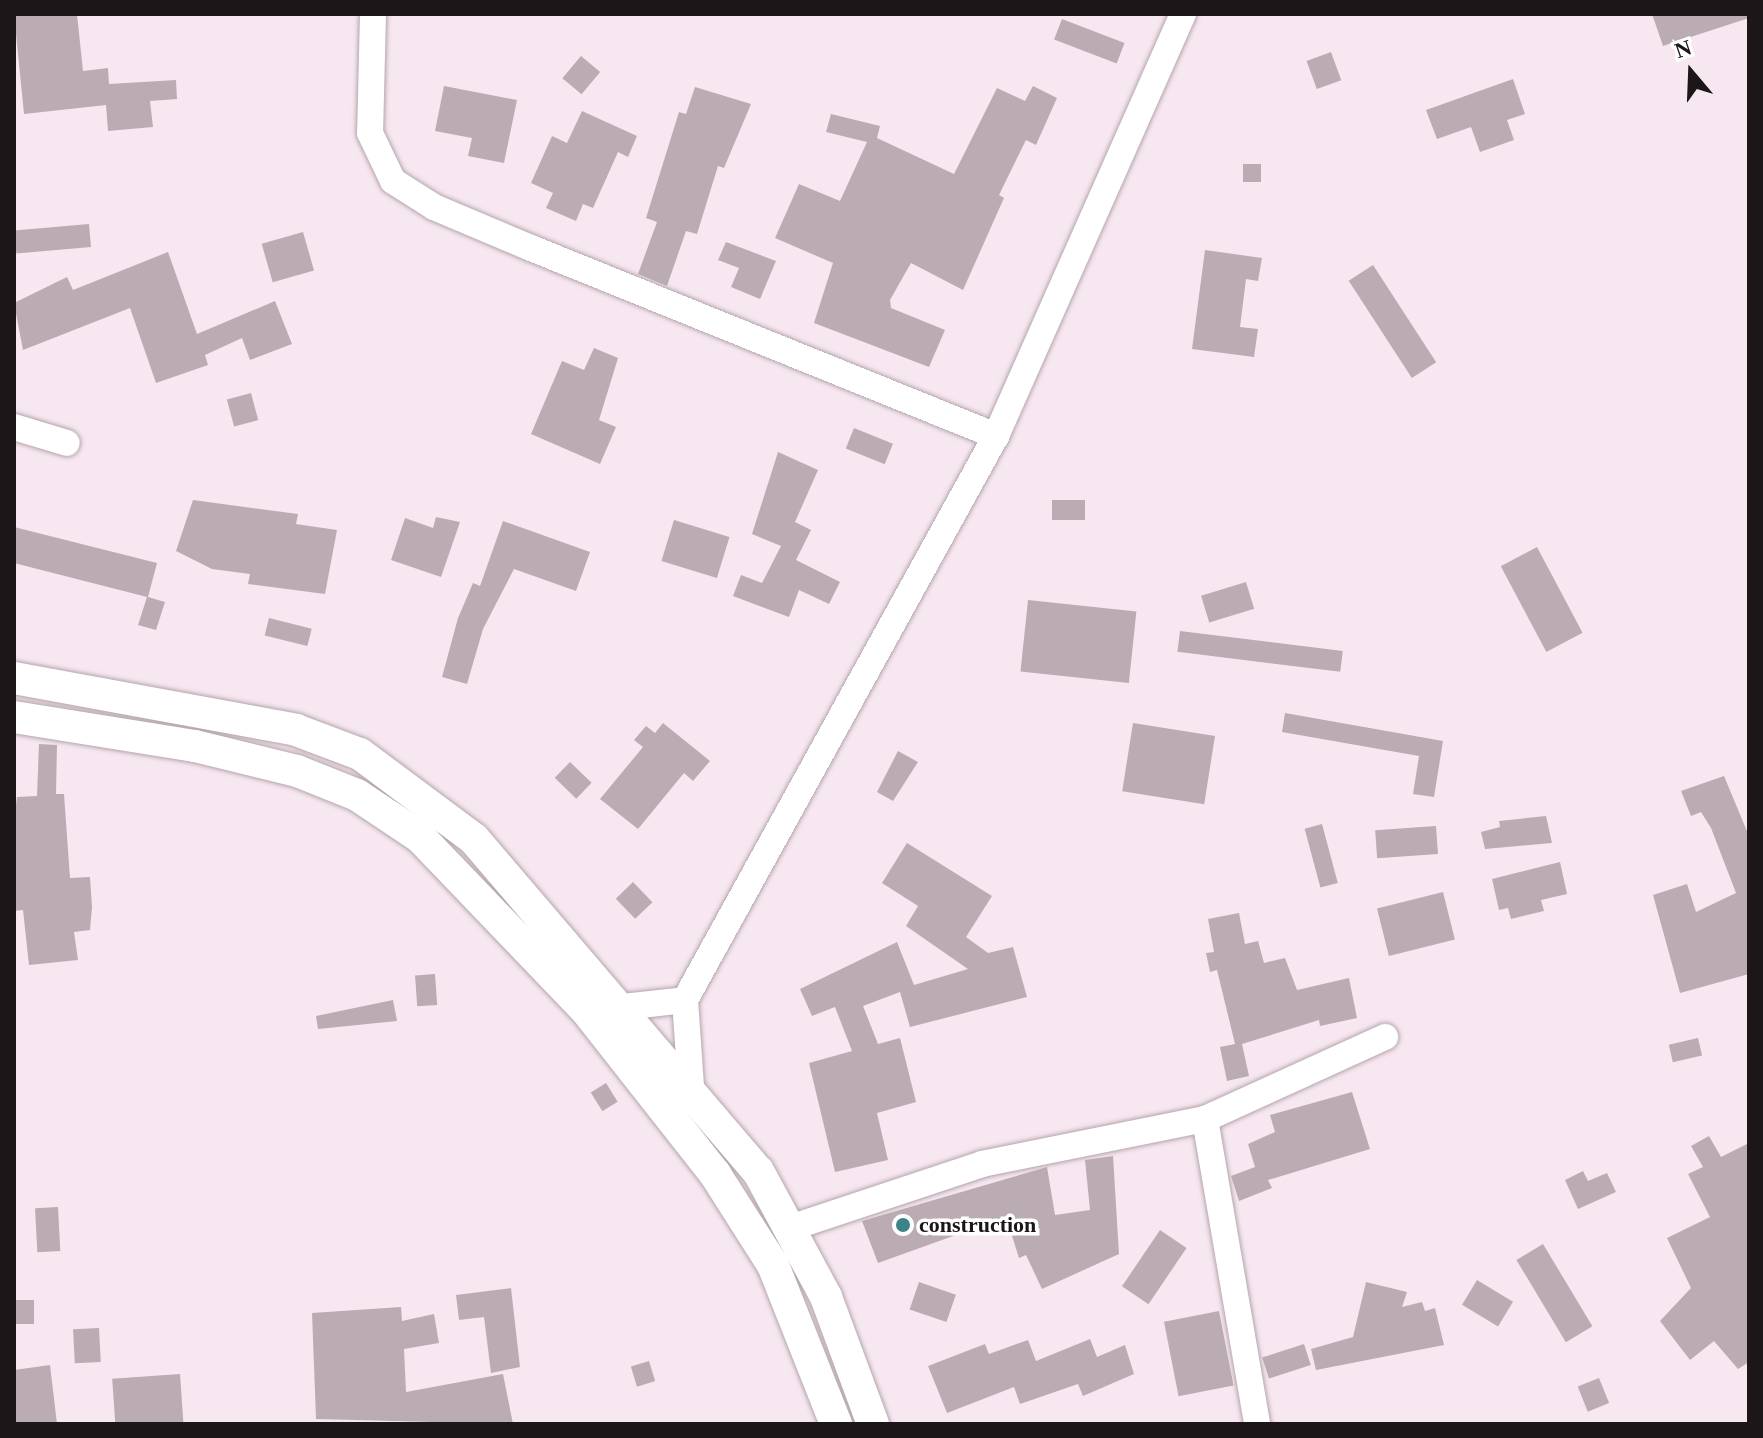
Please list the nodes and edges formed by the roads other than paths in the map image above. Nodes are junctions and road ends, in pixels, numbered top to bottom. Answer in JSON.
{"nodes":[{"id":1,"x":373,"y":14,"type":"edge"},
{"id":2,"x":1183,"y":14,"type":"edge"},
{"id":3,"x":14,"y":427,"type":"edge"},
{"id":4,"x":996,"y":436,"type":"junction"},
{"id":5,"x":67,"y":443,"type":"dead end"},
{"id":6,"x":14,"y":678,"type":"edge"},
{"id":7,"x":14,"y":717,"type":"edge"},
{"id":8,"x":248,"y":720,"type":"junction"},
{"id":9,"x":240,"y":757,"type":"junction"},
{"id":10,"x":685,"y":1000,"type":"junction"},
{"id":11,"x":623,"y":1007,"type":"junction"},
{"id":12,"x":1385,"y":1037,"type":"dead end"},
{"id":13,"x":691,"y":1086,"type":"junction"},
{"id":14,"x":1205,"y":1119,"type":"junction"},
{"id":15,"x":793,"y":1227,"type":"junction"},
{"id":16,"x":836,"y":1424,"type":"edge"},
{"id":17,"x":873,"y":1424,"type":"edge"},
{"id":18,"x":1257,"y":1424,"type":"edge"}],
"edges":[{"from":1,"to":4,"type":"street"},
{"from":2,"to":4,"type":"street"},
{"from":3,"to":5,"type":"street"},
{"from":4,"to":10,"type":"street"},
{"from":6,"to":8,"type":"street"},
{"from":7,"to":9,"type":"street"},
{"from":8,"to":9,"type":"street"},
{"from":8,"to":11,"type":"street"},
{"from":9,"to":16,"type":"street"},
{"from":10,"to":11,"type":"street"},
{"from":10,"to":13,"type":"street"},
{"from":11,"to":13,"type":"street"},
{"from":12,"to":14,"type":"street"},
{"from":13,"to":15,"type":"street"},
{"from":14,"to":15,"type":"street"},
{"from":14,"to":18,"type":"street"},
{"from":15,"to":17,"type":"street"}]}
